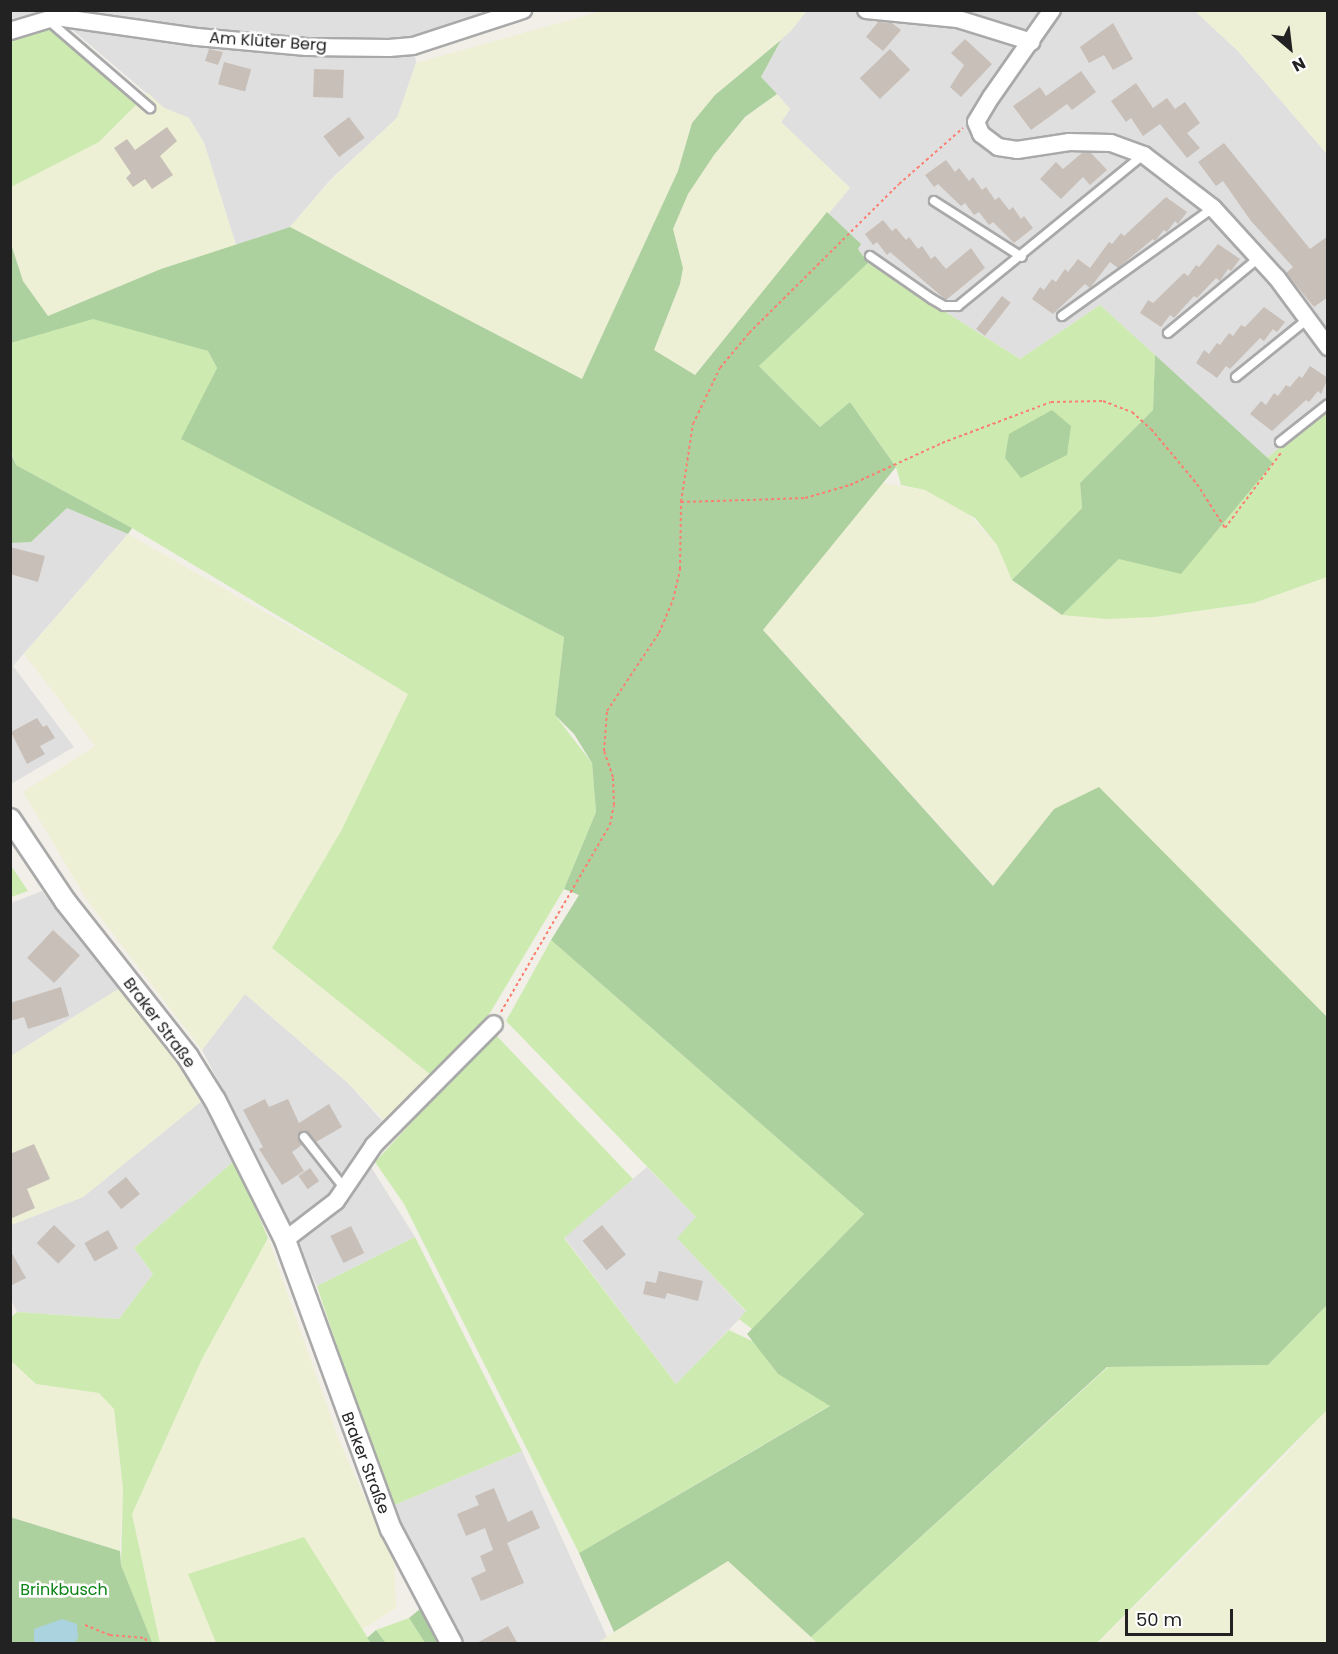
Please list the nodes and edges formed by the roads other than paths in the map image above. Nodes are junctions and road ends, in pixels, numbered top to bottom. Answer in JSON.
{"nodes":[{"id":1,"x":523,"y":10,"type":"edge"},
{"id":2,"x":866,"y":10,"type":"edge"},
{"id":3,"x":1052,"y":10,"type":"edge"},
{"id":4,"x":48,"y":19,"type":"junction"},
{"id":5,"x":10,"y":31,"type":"edge"},
{"id":6,"x":1032,"y":42,"type":"junction"},
{"id":7,"x":150,"y":108,"type":"dead end"},
{"id":8,"x":1143,"y":155,"type":"junction"},
{"id":9,"x":934,"y":201,"type":"dead end"},
{"id":10,"x":1214,"y":208,"type":"junction"},
{"id":11,"x":870,"y":256,"type":"dead end"},
{"id":12,"x":1022,"y":257,"type":"junction"},
{"id":13,"x":1260,"y":257,"type":"junction"},
{"id":14,"x":1062,"y":316,"type":"dead end"},
{"id":15,"x":1308,"y":320,"type":"junction"},
{"id":16,"x":1168,"y":333,"type":"dead end"},
{"id":17,"x":1328,"y":347,"type":"edge"},
{"id":18,"x":1236,"y":377,"type":"dead end"},
{"id":19,"x":1328,"y":404,"type":"edge"},
{"id":20,"x":1281,"y":442,"type":"road end"},
{"id":21,"x":10,"y":819,"type":"edge"},
{"id":22,"x":494,"y":1024,"type":"road end"},
{"id":23,"x":304,"y":1137,"type":"dead end"},
{"id":24,"x":346,"y":1190,"type":"junction"},
{"id":25,"x":285,"y":1240,"type":"junction"},
{"id":26,"x":452,"y":1644,"type":"edge"}],
"edges":[{"from":1,"to":4,"type":"street","name":"Am Klüter Berg"},
{"from":2,"to":6,"type":"street"},
{"from":3,"to":6,"type":"street"},
{"from":4,"to":5,"type":"street","name":"Am Klüter Berg"},
{"from":4,"to":7,"type":"lane"},
{"from":6,"to":8,"type":"street"},
{"from":8,"to":10,"type":"street"},
{"from":8,"to":12,"type":"lane"},
{"from":9,"to":12,"type":"lane"},
{"from":10,"to":13,"type":"street"},
{"from":10,"to":14,"type":"lane"},
{"from":11,"to":12,"type":"lane"},
{"from":13,"to":15,"type":"street"},
{"from":13,"to":16,"type":"lane"},
{"from":15,"to":17,"type":"street"},
{"from":15,"to":18,"type":"lane"},
{"from":19,"to":20,"type":"lane"},
{"from":21,"to":25,"type":"street","name":"Braker Straße"},
{"from":22,"to":24,"type":"street"},
{"from":23,"to":24,"type":"lane"},
{"from":24,"to":25,"type":"street"},
{"from":25,"to":26,"type":"street","name":"Braker Straße"}]}
